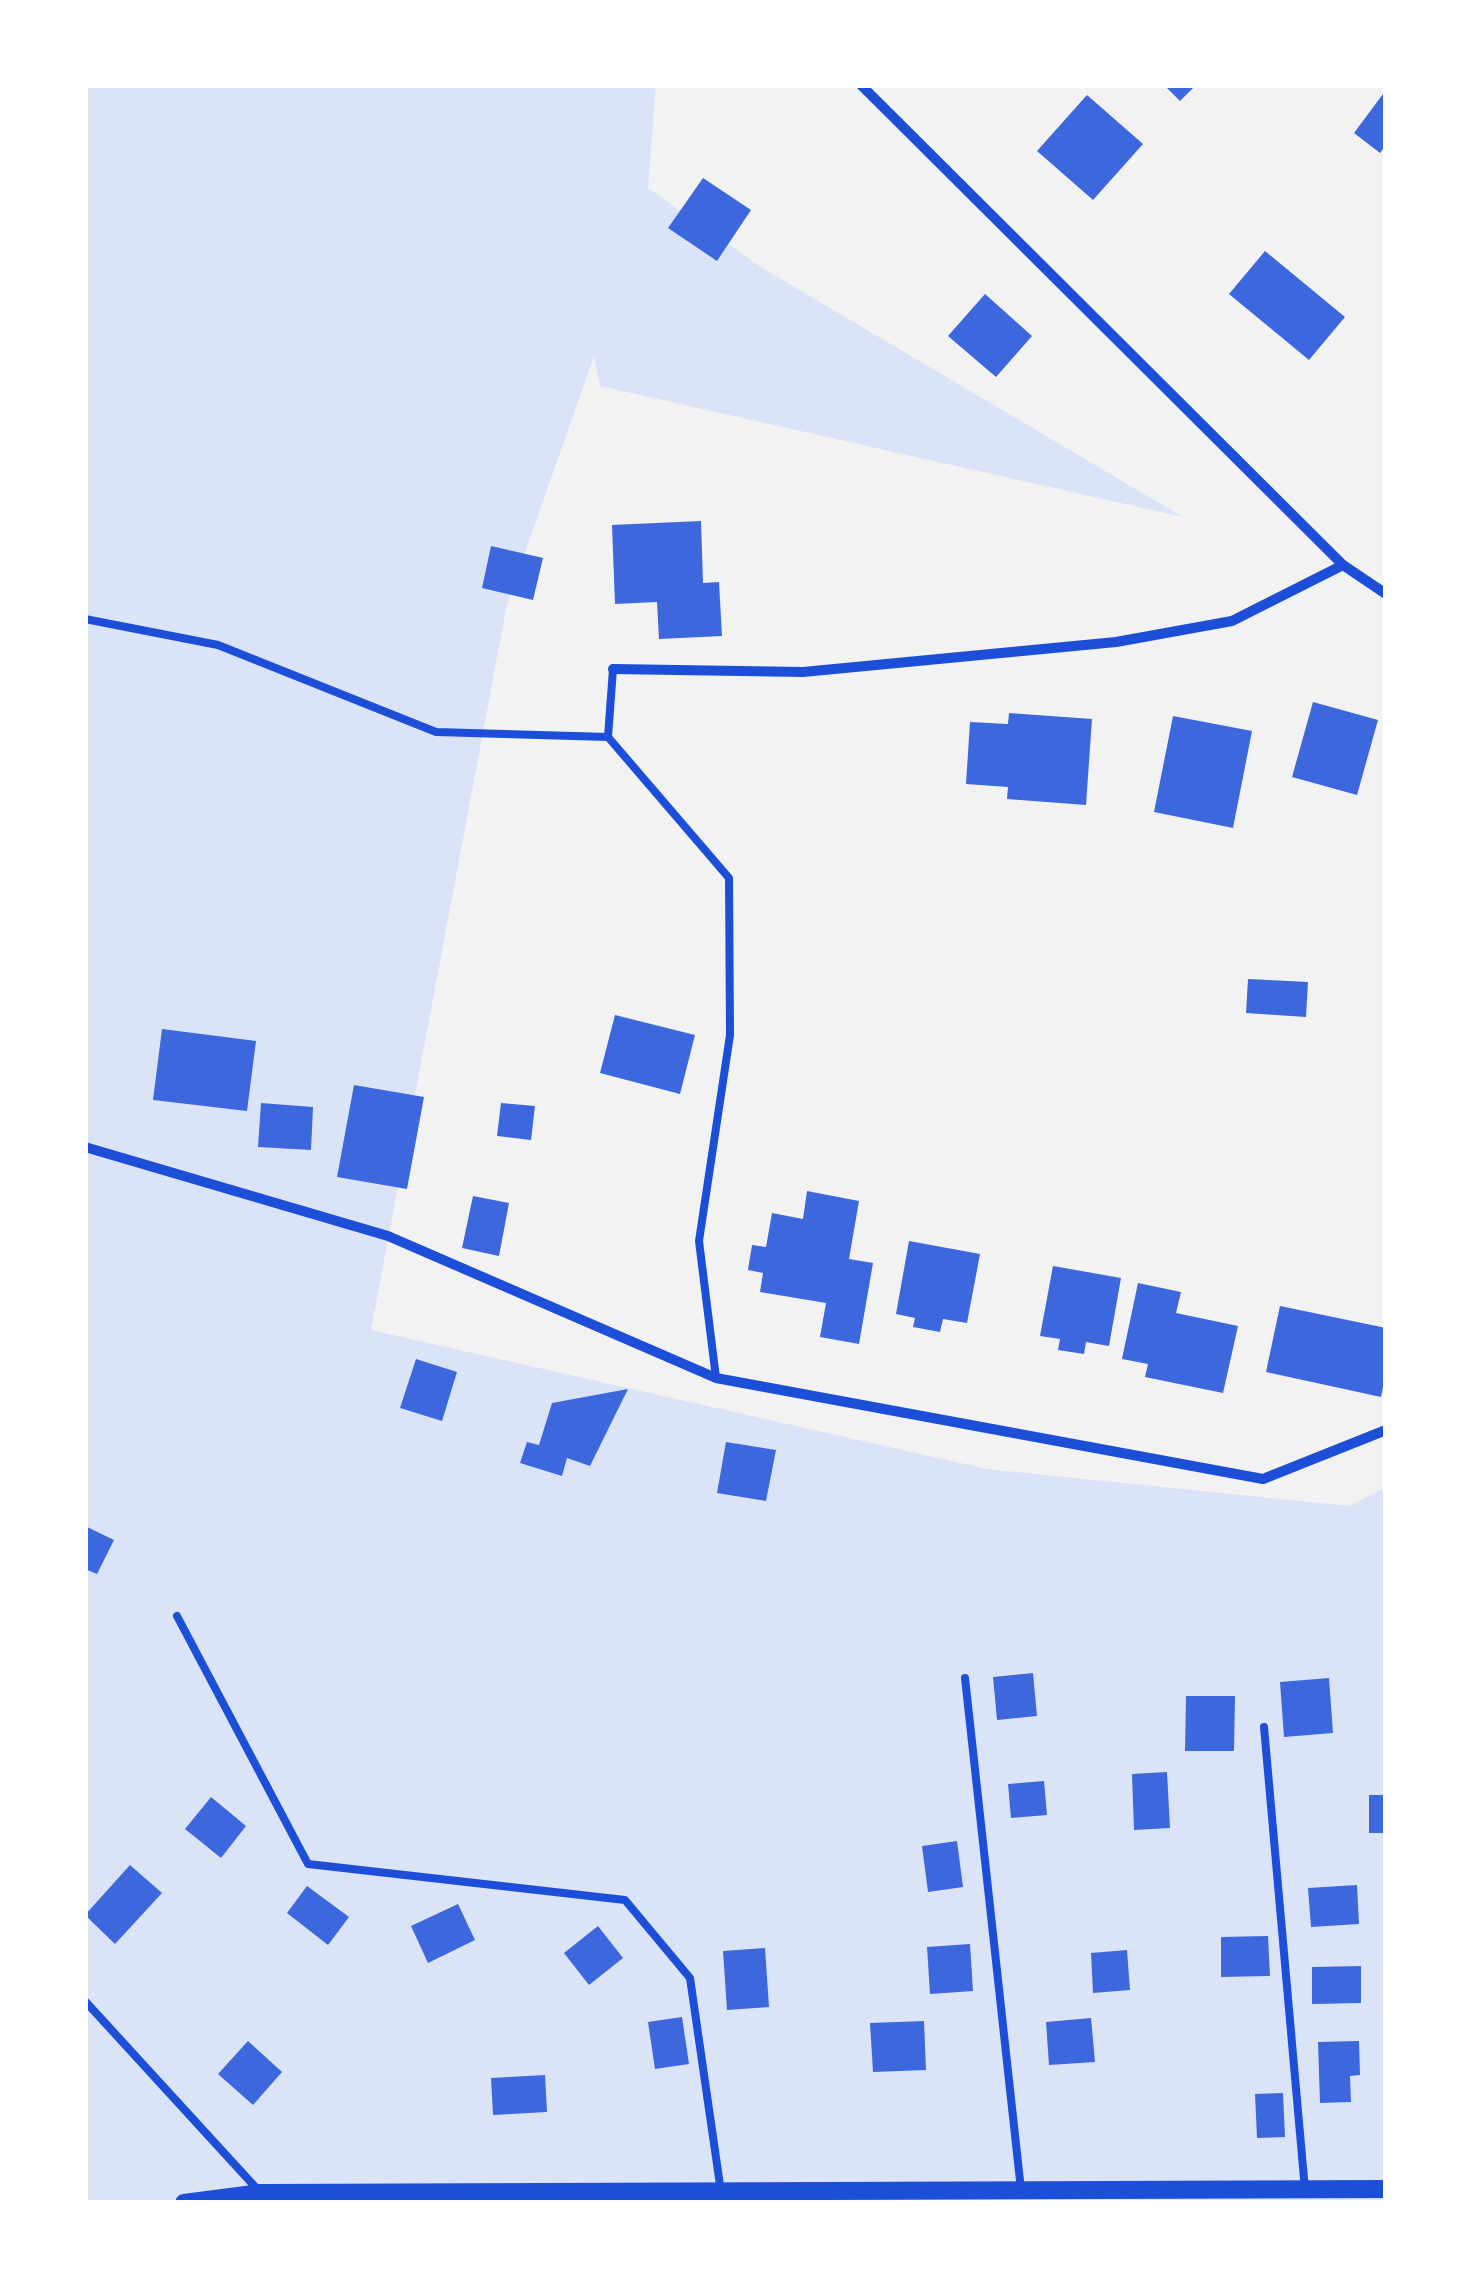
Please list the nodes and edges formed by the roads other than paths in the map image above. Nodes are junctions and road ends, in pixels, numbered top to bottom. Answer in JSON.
{"nodes":[{"id":1,"x":861,"y":85,"type":"edge"},
{"id":2,"x":1344,"y":565,"type":"junction"},
{"id":3,"x":1386,"y":594,"type":"edge"},
{"id":4,"x":85,"y":619,"type":"edge"},
{"id":5,"x":614,"y":669,"type":"joint"},
{"id":6,"x":608,"y":737,"type":"junction"},
{"id":7,"x":85,"y":1146,"type":"edge"},
{"id":8,"x":716,"y":1378,"type":"junction"},
{"id":9,"x":1386,"y":1430,"type":"edge"},
{"id":10,"x":177,"y":1616,"type":"dead end"},
{"id":11,"x":965,"y":1678,"type":"dead end"},
{"id":12,"x":1264,"y":1728,"type":"dead end"},
{"id":13,"x":85,"y":2002,"type":"edge"},
{"id":14,"x":1386,"y":2189,"type":"edge"},
{"id":15,"x":1022,"y":2190,"type":"junction"},
{"id":16,"x":1305,"y":2190,"type":"junction"},
{"id":17,"x":721,"y":2192,"type":"junction"},
{"id":18,"x":261,"y":2193,"type":"junction"},
{"id":19,"x":1144,"y":2196,"type":"edge"},
{"id":20,"x":184,"y":2203,"type":"edge"}],
"edges":[{"from":1,"to":2,"type":"street"},
{"from":2,"to":3,"type":"street"},
{"from":2,"to":5,"type":"street"},
{"from":4,"to":6,"type":"lane"},
{"from":5,"to":6,"type":"lane"},
{"from":6,"to":8,"type":"lane"},
{"from":7,"to":8,"type":"street"},
{"from":8,"to":9,"type":"street"},
{"from":10,"to":17,"type":"lane"},
{"from":11,"to":15,"type":"lane"},
{"from":12,"to":16,"type":"lane"},
{"from":13,"to":18,"type":"lane"},
{"from":14,"to":16,"type":"street"},
{"from":15,"to":17,"type":"street"},
{"from":15,"to":19,"type":"street"},
{"from":16,"to":19,"type":"street"},
{"from":17,"to":18,"type":"street"},
{"from":18,"to":20,"type":"street"}]}
